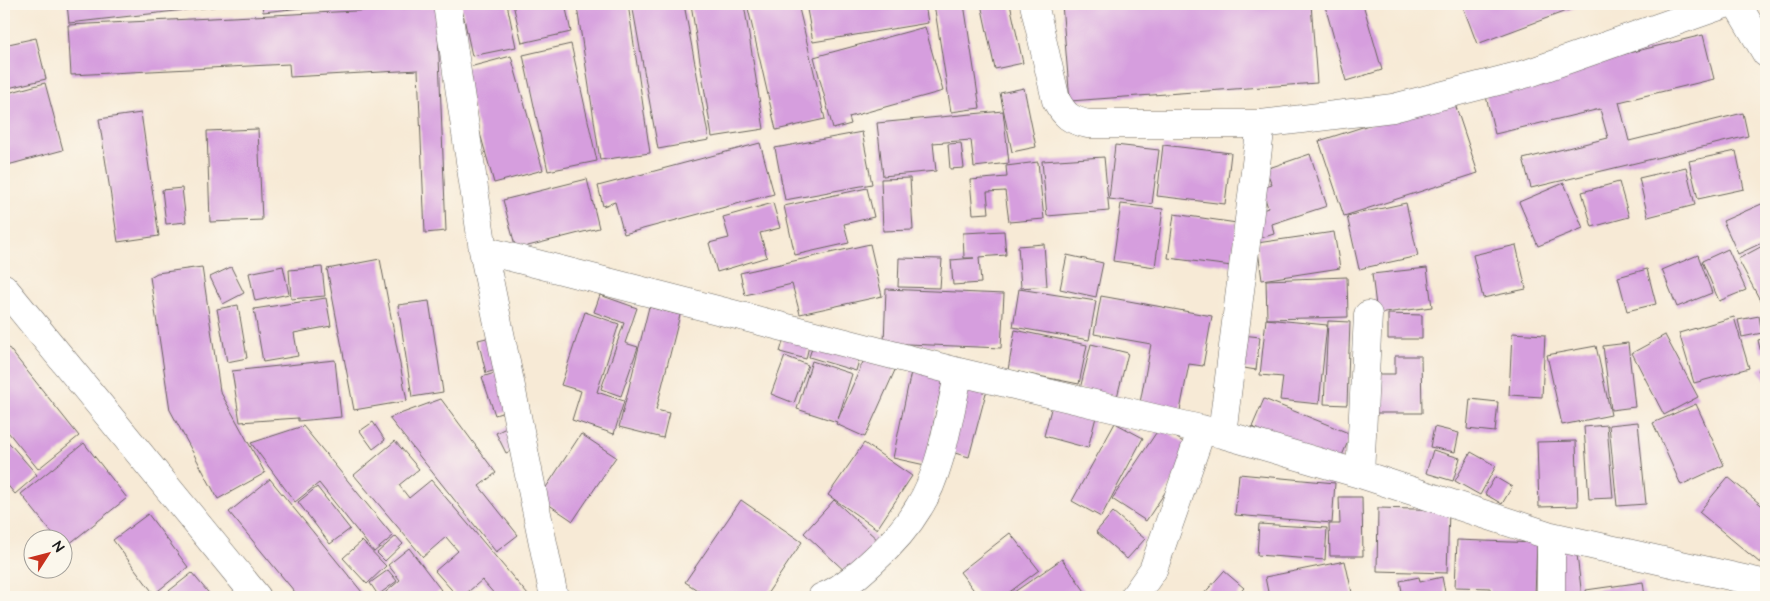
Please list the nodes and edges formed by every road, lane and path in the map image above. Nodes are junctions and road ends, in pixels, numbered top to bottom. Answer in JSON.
{"nodes":[{"id":1,"x":447,"y":4,"type":"edge"},
{"id":2,"x":1034,"y":4,"type":"edge"},
{"id":3,"x":1725,"y":4,"type":"edge"},
{"id":4,"x":1737,"y":4,"type":"edge"},
{"id":5,"x":1766,"y":53,"type":"edge"},
{"id":6,"x":1261,"y":124,"type":"junction"},
{"id":7,"x":483,"y":250,"type":"junction"},
{"id":8,"x":4,"y":288,"type":"edge"},
{"id":9,"x":1368,"y":315,"type":"dead end"},
{"id":10,"x":959,"y":372,"type":"junction"},
{"id":11,"x":1212,"y":432,"type":"junction"},
{"id":12,"x":1360,"y":474,"type":"junction"},
{"id":13,"x":1551,"y":536,"type":"junction"},
{"id":14,"x":1766,"y":584,"type":"edge"},
{"id":15,"x":257,"y":597,"type":"edge"},
{"id":16,"x":554,"y":597,"type":"edge"},
{"id":17,"x":822,"y":597,"type":"edge"},
{"id":18,"x":1134,"y":597,"type":"edge"},
{"id":19,"x":1551,"y":597,"type":"edge"}],
"edges":[{"from":1,"to":7,"type":"street"},
{"from":2,"to":6,"type":"street"},
{"from":3,"to":6,"type":"street"},
{"from":4,"to":5,"type":"street"},
{"from":6,"to":11,"type":"street"},
{"from":7,"to":10,"type":"street"},
{"from":7,"to":16,"type":"street"},
{"from":8,"to":15,"type":"street"},
{"from":9,"to":12,"type":"street"},
{"from":10,"to":11,"type":"street"},
{"from":10,"to":17,"type":"street"},
{"from":11,"to":12,"type":"street"},
{"from":11,"to":18,"type":"street"},
{"from":12,"to":13,"type":"street"},
{"from":13,"to":14,"type":"street"},
{"from":13,"to":19,"type":"street"}]}
